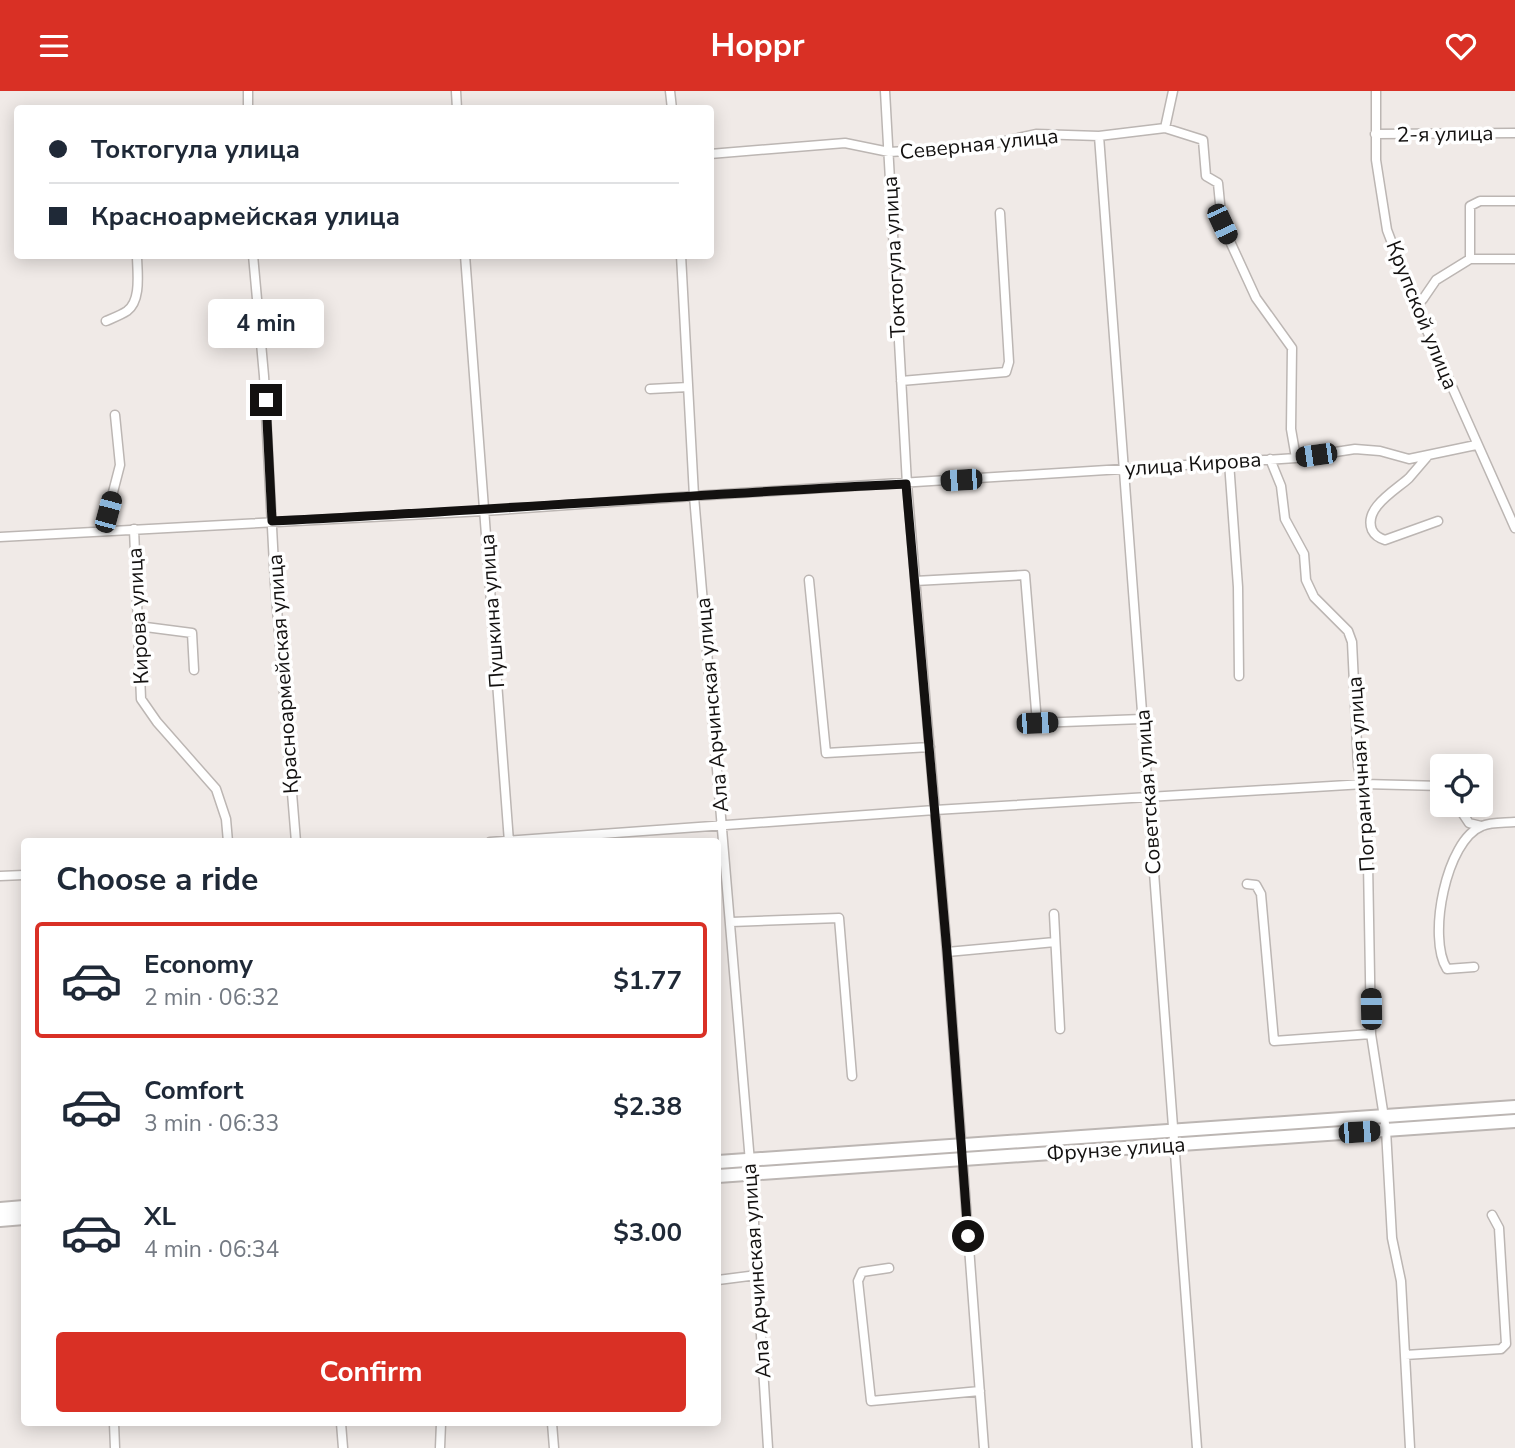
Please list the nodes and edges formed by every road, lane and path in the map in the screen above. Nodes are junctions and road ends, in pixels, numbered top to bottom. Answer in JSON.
{"nodes":[{"id":1,"x":885,"y":91,"type":"edge"},
{"id":2,"x":1173,"y":91,"type":"edge"},
{"id":3,"x":1376,"y":91,"type":"edge"},
{"id":4,"x":1165,"y":128,"type":"junction"},
{"id":5,"x":1515,"y":133,"type":"edge"},
{"id":6,"x":1375,"y":134,"type":"junction"},
{"id":7,"x":1099,"y":136,"type":"junction"},
{"id":8,"x":889,"y":152,"type":"junction"},
{"id":9,"x":714,"y":154,"type":"edge"},
{"id":10,"x":1515,"y":201,"type":"edge"},
{"id":11,"x":1000,"y":213,"type":"dead end"},
{"id":12,"x":137,"y":259,"type":"edge"},
{"id":13,"x":253,"y":259,"type":"edge"},
{"id":14,"x":465,"y":259,"type":"edge"},
{"id":15,"x":681,"y":259,"type":"edge"},
{"id":16,"x":1471,"y":259,"type":"junction"},
{"id":17,"x":1515,"y":259,"type":"edge"},
{"id":18,"x":1416,"y":306,"type":"junction"},
{"id":19,"x":106,"y":321,"type":"dead end"},
{"id":20,"x":901,"y":381,"type":"junction"},
{"id":21,"x":688,"y":387,"type":"junction"},
{"id":22,"x":650,"y":389,"type":"dead end"},
{"id":23,"x":115,"y":415,"type":"dead end"},
{"id":24,"x":1476,"y":445,"type":"junction"},
{"id":25,"x":1427,"y":457,"type":"junction"},
{"id":26,"x":1296,"y":458,"type":"junction"},
{"id":27,"x":1270,"y":459,"type":"junction"},
{"id":28,"x":1228,"y":462,"type":"junction"},
{"id":29,"x":1123,"y":469,"type":"junction"},
{"id":30,"x":906,"y":484,"type":"junction"},
{"id":31,"x":694,"y":496,"type":"junction"},
{"id":32,"x":484,"y":511,"type":"junction"},
{"id":33,"x":272,"y":521,"type":"junction"},
{"id":34,"x":1438,"y":521,"type":"dead end"},
{"id":35,"x":1515,"y":528,"type":"edge"},
{"id":36,"x":134,"y":529,"type":"junction"},
{"id":37,"x":103,"y":531,"type":"junction"},
{"id":38,"x":0,"y":537,"type":"edge"},
{"id":39,"x":809,"y":580,"type":"dead end"},
{"id":40,"x":915,"y":581,"type":"junction"},
{"id":41,"x":138,"y":626,"type":"junction"},
{"id":42,"x":194,"y":670,"type":"dead end"},
{"id":43,"x":1239,"y":676,"type":"dead end"},
{"id":44,"x":1142,"y":719,"type":"junction"},
{"id":45,"x":930,"y":747,"type":"junction"},
{"id":46,"x":1364,"y":784,"type":"junction"},
{"id":47,"x":1430,"y":785,"type":"edge"},
{"id":48,"x":1148,"y":797,"type":"junction"},
{"id":49,"x":935,"y":810,"type":"junction"},
{"id":50,"x":1465,"y":817,"type":"edge"},
{"id":51,"x":1515,"y":822,"type":"edge"},
{"id":52,"x":722,"y":824,"type":"junction"},
{"id":53,"x":1481,"y":826,"type":"junction"},
{"id":54,"x":228,"y":838,"type":"edge"},
{"id":55,"x":296,"y":838,"type":"edge"},
{"id":56,"x":509,"y":838,"type":"edge"},
{"id":57,"x":547,"y":838,"type":"edge"},
{"id":58,"x":21,"y":875,"type":"edge"},
{"id":59,"x":0,"y":876,"type":"edge"},
{"id":60,"x":1247,"y":884,"type":"dead end"},
{"id":61,"x":1054,"y":914,"type":"dead end"},
{"id":62,"x":730,"y":922,"type":"junction"},
{"id":63,"x":1055,"y":942,"type":"junction"},
{"id":64,"x":947,"y":952,"type":"junction"},
{"id":65,"x":1474,"y":967,"type":"dead end"},
{"id":66,"x":1060,"y":1029,"type":"dead end"},
{"id":67,"x":1371,"y":1034,"type":"junction"},
{"id":68,"x":852,"y":1076,"type":"dead end"},
{"id":69,"x":1515,"y":1107,"type":"edge"},
{"id":70,"x":1384,"y":1116,"type":"junction"},
{"id":71,"x":1515,"y":1121,"type":"edge"},
{"id":72,"x":1386,"y":1130,"type":"junction"},
{"id":73,"x":1173,"y":1131,"type":"junction"},
{"id":74,"x":961,"y":1145,"type":"junction"},
{"id":75,"x":1174,"y":1145,"type":"junction"},
{"id":76,"x":962,"y":1159,"type":"junction"},
{"id":77,"x":749,"y":1160,"type":"junction"},
{"id":78,"x":721,"y":1162,"type":"edge"},
{"id":79,"x":751,"y":1174,"type":"junction"},
{"id":80,"x":721,"y":1176,"type":"edge"},
{"id":81,"x":21,"y":1207,"type":"edge"},
{"id":82,"x":0,"y":1209,"type":"edge"},
{"id":83,"x":1492,"y":1215,"type":"dead end"},
{"id":84,"x":21,"y":1219,"type":"edge"},
{"id":85,"x":0,"y":1220,"type":"edge"},
{"id":86,"x":889,"y":1268,"type":"dead end"},
{"id":87,"x":757,"y":1275,"type":"junction"},
{"id":88,"x":721,"y":1280,"type":"edge"},
{"id":89,"x":1405,"y":1355,"type":"junction"},
{"id":90,"x":980,"y":1391,"type":"junction"},
{"id":91,"x":114,"y":1426,"type":"edge"},
{"id":92,"x":341,"y":1426,"type":"edge"},
{"id":93,"x":441,"y":1426,"type":"edge"},
{"id":94,"x":552,"y":1426,"type":"edge"},
{"id":95,"x":115,"y":1448,"type":"edge"},
{"id":96,"x":343,"y":1448,"type":"edge"},
{"id":97,"x":440,"y":1448,"type":"edge"},
{"id":98,"x":554,"y":1448,"type":"edge"},
{"id":99,"x":768,"y":1448,"type":"edge"},
{"id":100,"x":984,"y":1448,"type":"edge"},
{"id":101,"x":1198,"y":1448,"type":"edge"},
{"id":102,"x":1410,"y":1448,"type":"edge"}],
"edges":[{"from":1,"to":8,"type":"street","name":"Токтогула улица"},
{"from":2,"to":4,"type":"street"},
{"from":3,"to":6,"type":"street","name":"Крупской улица"},
{"from":4,"to":7,"type":"street","name":"Северная улица"},
{"from":4,"to":26,"type":"street"},
{"from":5,"to":6,"type":"street","name":"2-я улица"},
{"from":6,"to":18,"type":"street","name":"Крупской улица"},
{"from":7,"to":8,"type":"street","name":"Северная улица"},
{"from":7,"to":29,"type":"street","name":"Советская улица"},
{"from":8,"to":9,"type":"street","name":"Северная улица"},
{"from":8,"to":20,"type":"street","name":"Токтогула улица"},
{"from":10,"to":16,"type":"street"},
{"from":11,"to":20,"type":"street"},
{"from":12,"to":19,"type":"street"},
{"from":13,"to":33,"type":"street","name":"Красноармейская улица"},
{"from":14,"to":32,"type":"street","name":"Пушкина улица"},
{"from":15,"to":21,"type":"street","name":"Ала Арчинская улица"},
{"from":16,"to":17,"type":"street"},
{"from":16,"to":18,"type":"street"},
{"from":18,"to":24,"type":"street","name":"Крупской улица"},
{"from":20,"to":30,"type":"street","name":"Токтогула улица"},
{"from":21,"to":22,"type":"street"},
{"from":21,"to":31,"type":"street","name":"Ала Арчинская улица"},
{"from":23,"to":37,"type":"street"},
{"from":24,"to":25,"type":"street","name":"улица Кирова"},
{"from":24,"to":35,"type":"street","name":"Крупской улица"},
{"from":25,"to":26,"type":"street","name":"улица Кирова"},
{"from":25,"to":34,"type":"street"},
{"from":26,"to":27,"type":"street","name":"улица Кирова"},
{"from":27,"to":28,"type":"street","name":"улица Кирова"},
{"from":27,"to":46,"type":"street","name":"Пограничная улица"},
{"from":28,"to":29,"type":"street","name":"улица Кирова"},
{"from":28,"to":43,"type":"street"},
{"from":29,"to":30,"type":"street","name":"улица Кирова"},
{"from":29,"to":44,"type":"street","name":"Советская улица"},
{"from":30,"to":31,"type":"street","name":"Кирова улица"},
{"from":30,"to":40,"type":"street","name":"Токтогула улица"},
{"from":31,"to":32,"type":"street","name":"Кирова улица"},
{"from":31,"to":52,"type":"street","name":"Ала Арчинская улица"},
{"from":32,"to":33,"type":"street","name":"Кирова улица"},
{"from":32,"to":56,"type":"street","name":"Пушкина улица"},
{"from":33,"to":36,"type":"street","name":"Кирова улица"},
{"from":33,"to":55,"type":"street","name":"Красноармейская улица"},
{"from":36,"to":37,"type":"street","name":"Кирова улица"},
{"from":36,"to":41,"type":"street","name":"Кирова улица"},
{"from":37,"to":38,"type":"street","name":"Кирова улица"},
{"from":39,"to":45,"type":"street"},
{"from":40,"to":44,"type":"street"},
{"from":40,"to":45,"type":"street","name":"Токтогула улица"},
{"from":41,"to":42,"type":"street"},
{"from":41,"to":54,"type":"street","name":"Кирова улица"},
{"from":44,"to":48,"type":"street","name":"Советская улица"},
{"from":45,"to":49,"type":"street","name":"Токтогула улица"},
{"from":46,"to":47,"type":"street"},
{"from":46,"to":48,"type":"street"},
{"from":46,"to":67,"type":"street","name":"Пограничная улица"},
{"from":48,"to":49,"type":"street"},
{"from":48,"to":73,"type":"street","name":"Советская улица"},
{"from":49,"to":52,"type":"street"},
{"from":49,"to":64,"type":"street","name":"Токтогула улица"},
{"from":50,"to":53,"type":"street"},
{"from":51,"to":53,"type":"street"},
{"from":52,"to":57,"type":"street"},
{"from":52,"to":62,"type":"street","name":"Ала Арчинская улица"},
{"from":53,"to":65,"type":"street"},
{"from":58,"to":59,"type":"street"},
{"from":60,"to":67,"type":"street"},
{"from":61,"to":63,"type":"street"},
{"from":62,"to":68,"type":"street"},
{"from":62,"to":77,"type":"street","name":"Ала Арчинская улица"},
{"from":63,"to":64,"type":"street"},
{"from":63,"to":66,"type":"street"},
{"from":64,"to":74,"type":"street","name":"Токтогула улица"},
{"from":67,"to":70,"type":"street","name":"Пограничная улица"},
{"from":69,"to":70,"type":"main road","name":"Фрунзе улица"},
{"from":70,"to":72,"type":"street","name":"Пограничная улица"},
{"from":70,"to":73,"type":"main road","name":"Фрунзе улица"},
{"from":71,"to":72,"type":"main road","name":"Фрунзе улица"},
{"from":72,"to":75,"type":"main road","name":"Фрунзе улица"},
{"from":72,"to":89,"type":"street","name":"Пограничная улица"},
{"from":73,"to":74,"type":"main road","name":"Фрунзе улица"},
{"from":73,"to":75,"type":"street","name":"Советская улица"},
{"from":74,"to":76,"type":"street","name":"Токтогула улица"},
{"from":74,"to":77,"type":"main road","name":"Фрунзе улица"},
{"from":75,"to":76,"type":"main road","name":"Фрунзе улица"},
{"from":75,"to":101,"type":"street","name":"Советская улица"},
{"from":76,"to":79,"type":"main road","name":"Фрунзе улица"},
{"from":76,"to":90,"type":"street","name":"Токтогула улица"},
{"from":77,"to":78,"type":"main road","name":"Фрунзе улица"},
{"from":77,"to":79,"type":"street","name":"Ала Арчинская улица"},
{"from":79,"to":80,"type":"main road","name":"Фрунзе улица"},
{"from":79,"to":87,"type":"street","name":"Ала Арчинская улица"},
{"from":81,"to":82,"type":"main road"},
{"from":83,"to":89,"type":"street"},
{"from":84,"to":85,"type":"main road"},
{"from":86,"to":90,"type":"street"},
{"from":87,"to":88,"type":"street"},
{"from":87,"to":99,"type":"street","name":"Ала Арчинская улица"},
{"from":89,"to":102,"type":"street","name":"Пограничная улица"},
{"from":90,"to":100,"type":"street","name":"Токтогула улица"},
{"from":91,"to":95,"type":"street"},
{"from":92,"to":96,"type":"street"},
{"from":93,"to":97,"type":"street"},
{"from":94,"to":98,"type":"street"}]}
